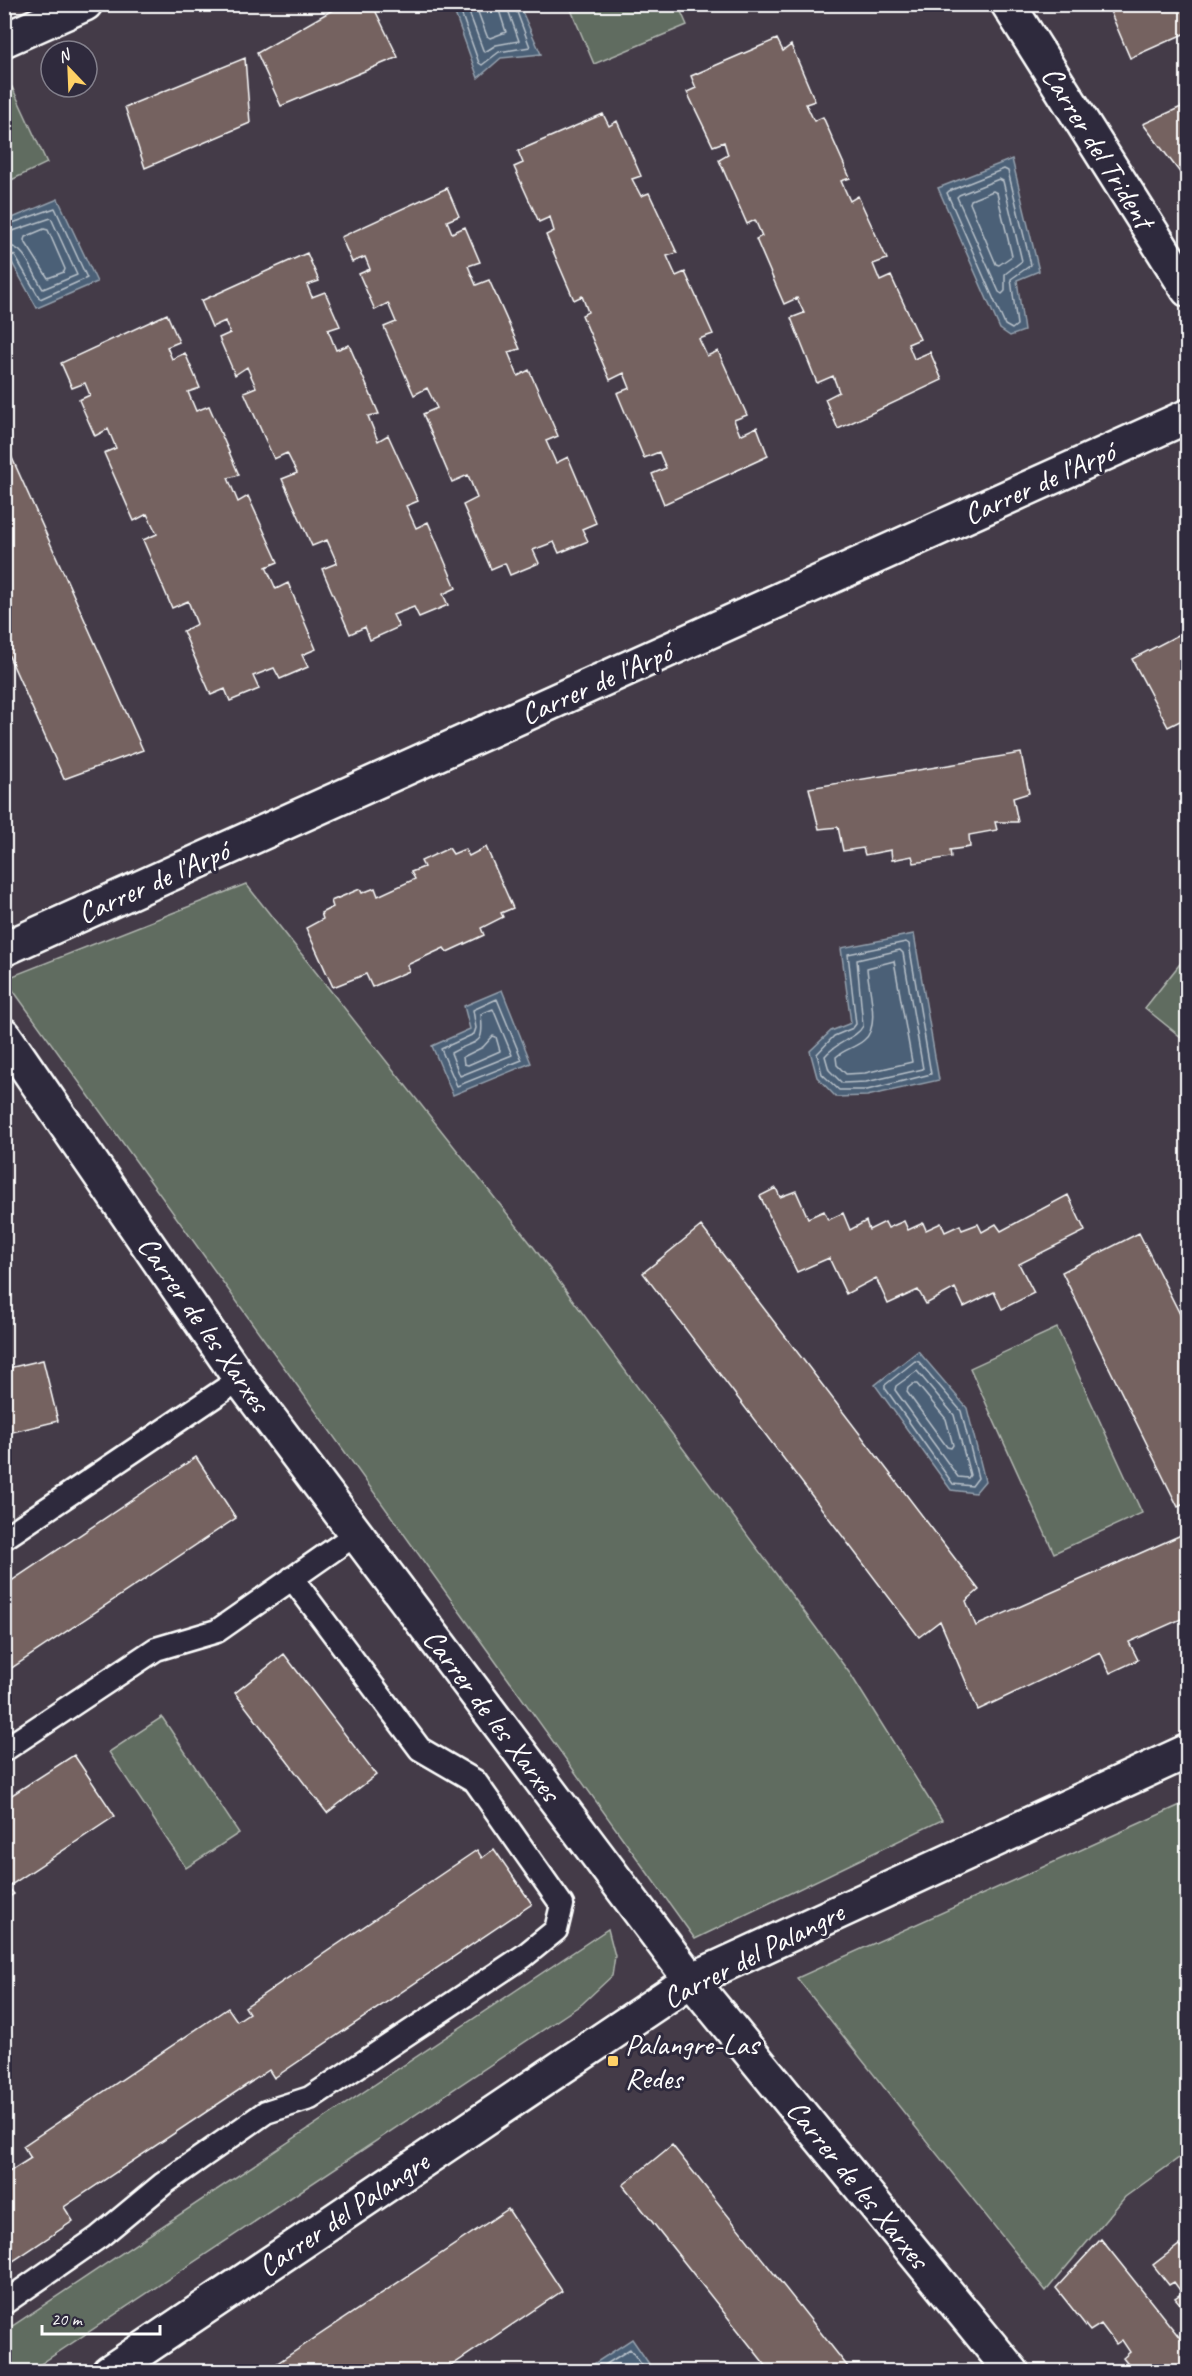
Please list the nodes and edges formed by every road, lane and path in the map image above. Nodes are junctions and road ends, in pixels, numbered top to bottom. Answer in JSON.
{"nodes":[{"id":1,"x":85,"y":4,"type":"edge"},
{"id":2,"x":1008,"y":4,"type":"edge"},
{"id":3,"x":4,"y":40,"type":"edge"},
{"id":4,"x":1188,"y":290,"type":"edge"},
{"id":5,"x":1188,"y":417,"type":"edge"},
{"id":6,"x":4,"y":949,"type":"edge"},
{"id":7,"x":4,"y":1035,"type":"edge"},
{"id":8,"x":240,"y":1379,"type":"junction"},
{"id":9,"x":356,"y":1534,"type":"junction"},
{"id":10,"x":4,"y":1538,"type":"edge"},
{"id":11,"x":292,"y":1578,"type":"junction"},
{"id":12,"x":4,"y":1750,"type":"edge"},
{"id":13,"x":1188,"y":1751,"type":"edge"},
{"id":14,"x":691,"y":1980,"type":"junction"},
{"id":15,"x":4,"y":2303,"type":"edge"},
{"id":16,"x":109,"y":2372,"type":"edge"},
{"id":17,"x":1012,"y":2372,"type":"edge"}],
"edges":[{"from":1,"to":3,"type":"street"},
{"from":2,"to":4,"type":"street","name":"Carrer del Trident"},
{"from":5,"to":6,"type":"street","name":"Carrer de l'Arpó"},
{"from":7,"to":8,"type":"street","name":"Carrer de les Xarxes"},
{"from":8,"to":9,"type":"street","name":"Carrer de les Xarxes"},
{"from":8,"to":10,"type":"lane"},
{"from":9,"to":11,"type":"lane"},
{"from":9,"to":14,"type":"street","name":"Carrer de les Xarxes"},
{"from":11,"to":12,"type":"lane"},
{"from":11,"to":15,"type":"lane"},
{"from":13,"to":14,"type":"street","name":"Carrer del Palangre"},
{"from":14,"to":16,"type":"street","name":"Carrer del Palangre"},
{"from":14,"to":17,"type":"street","name":"Carrer de les Xarxes"}]}
